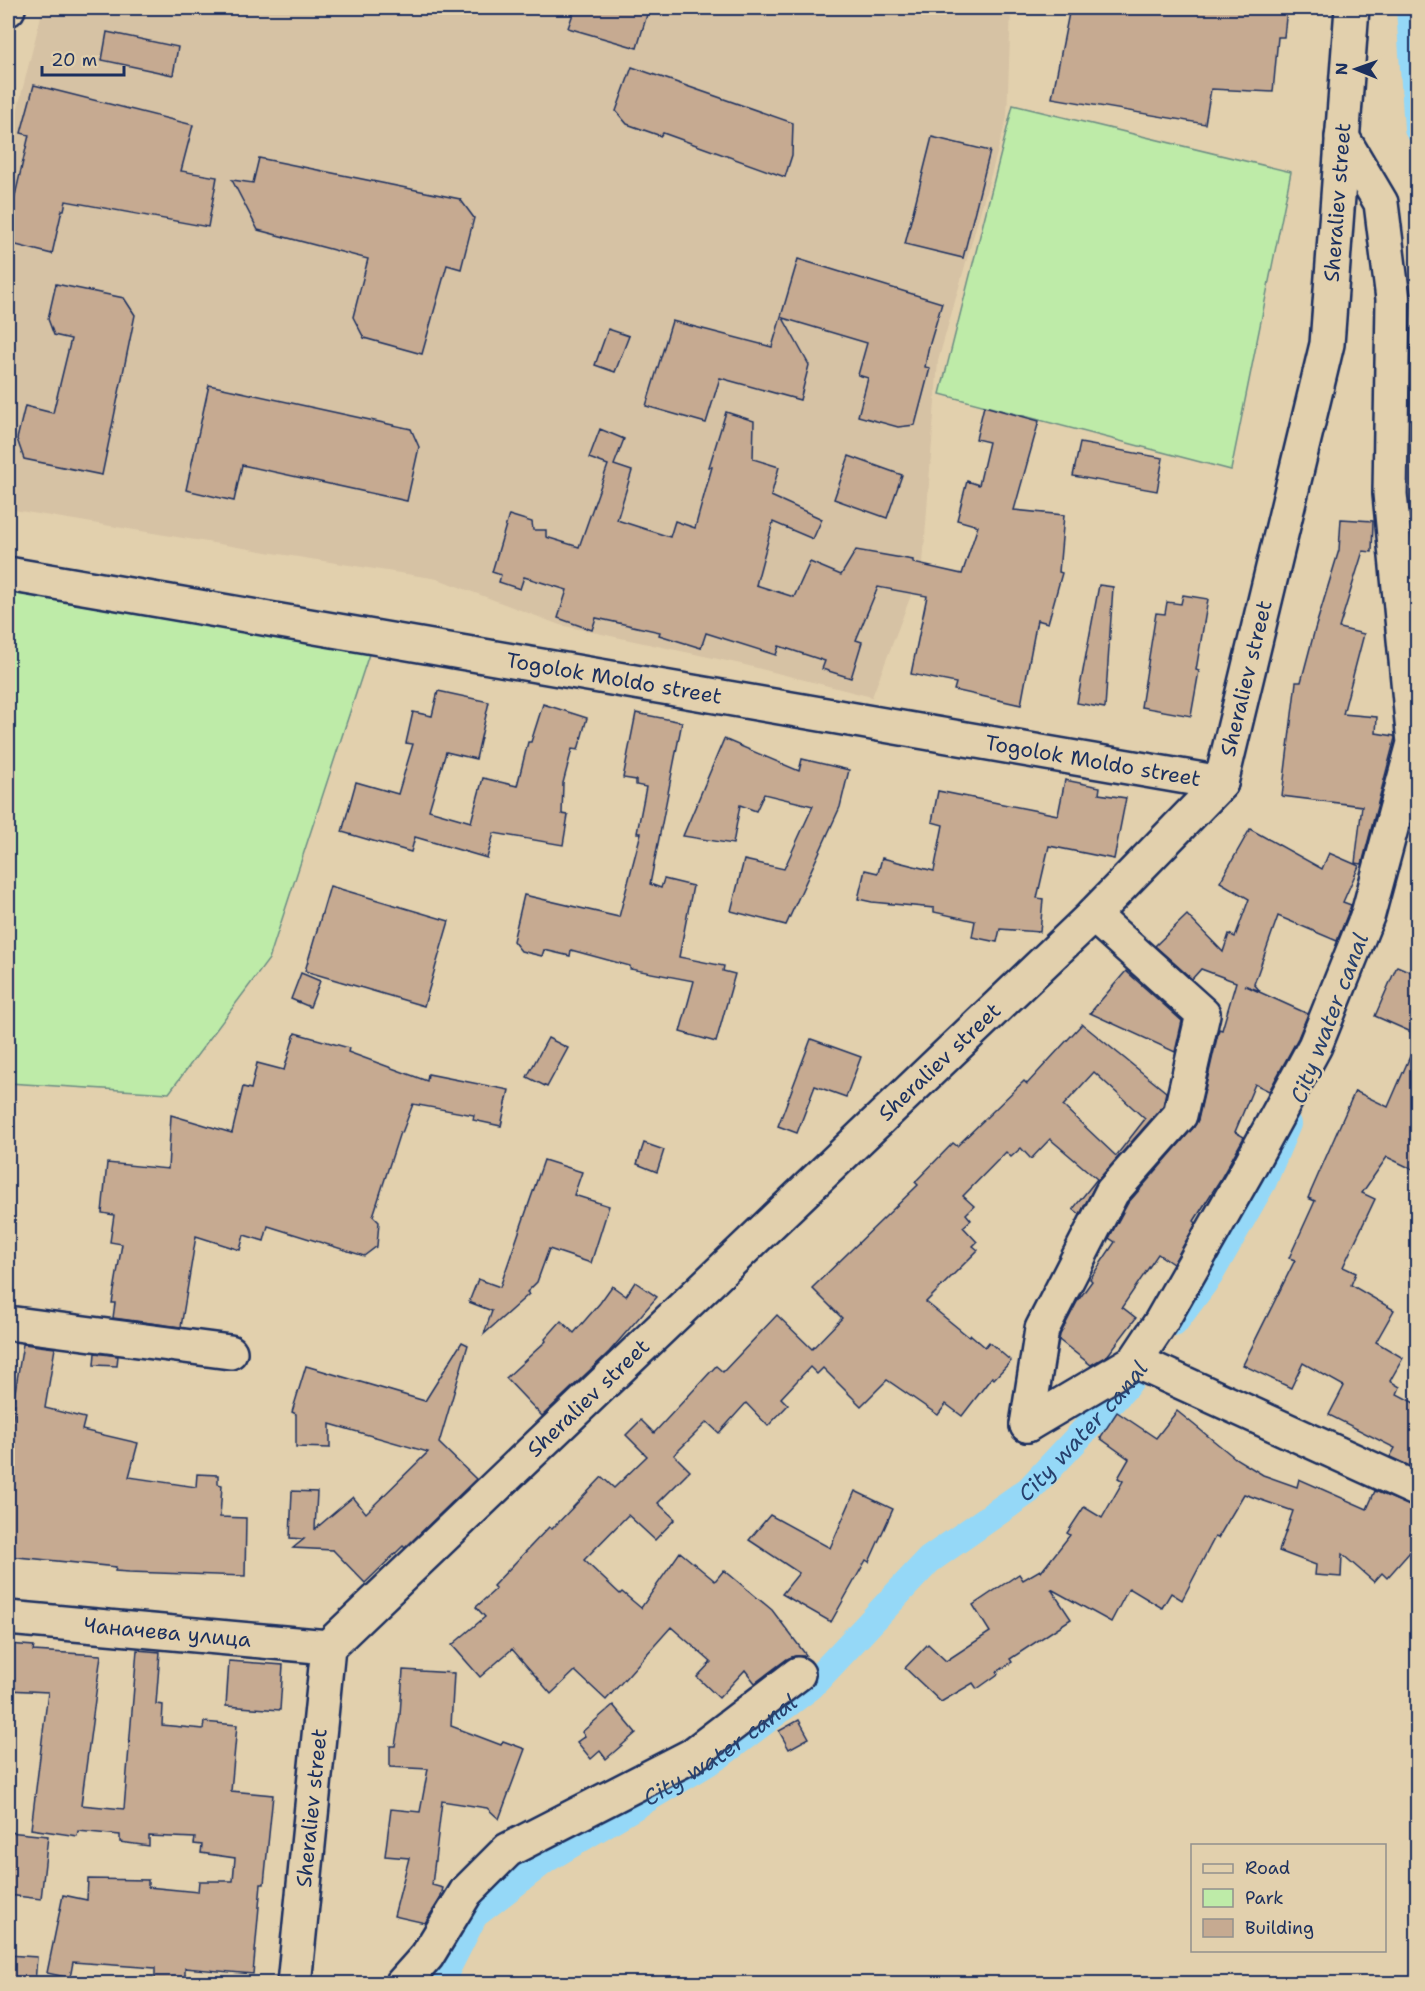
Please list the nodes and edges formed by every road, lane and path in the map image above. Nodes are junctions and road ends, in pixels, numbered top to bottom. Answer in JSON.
{"nodes":[{"id":1,"x":1352,"y":8,"type":"edge"},
{"id":2,"x":1342,"y":137,"type":"junction"},
{"id":3,"x":8,"y":574,"type":"edge"},
{"id":4,"x":1221,"y":783,"type":"junction"},
{"id":5,"x":1093,"y":915,"type":"junction"},
{"id":6,"x":8,"y":1323,"type":"edge"},
{"id":7,"x":230,"y":1352,"type":"dead end"},
{"id":8,"x":1135,"y":1361,"type":"junction"},
{"id":9,"x":1418,"y":1490,"type":"edge"},
{"id":10,"x":8,"y":1618,"type":"edge"},
{"id":11,"x":328,"y":1647,"type":"junction"},
{"id":12,"x":798,"y":1674,"type":"dead end"},
{"id":13,"x":294,"y":1983,"type":"edge"},
{"id":14,"x":402,"y":1983,"type":"edge"}],
"edges":[{"from":1,"to":2,"type":"street","name":"Sheraliev street"},
{"from":2,"to":4,"type":"street","name":"Sheraliev street"},
{"from":2,"to":8,"type":"street"},
{"from":3,"to":4,"type":"street","name":"Togolok Moldo street"},
{"from":4,"to":5,"type":"street","name":"Sheraliev street"},
{"from":5,"to":8,"type":"street"},
{"from":5,"to":11,"type":"street","name":"Sheraliev street"},
{"from":6,"to":7,"type":"street"},
{"from":8,"to":9,"type":"street"},
{"from":10,"to":11,"type":"street","name":"Чаначева улица"},
{"from":11,"to":13,"type":"street","name":"Sheraliev street"},
{"from":12,"to":14,"type":"street"}]}
